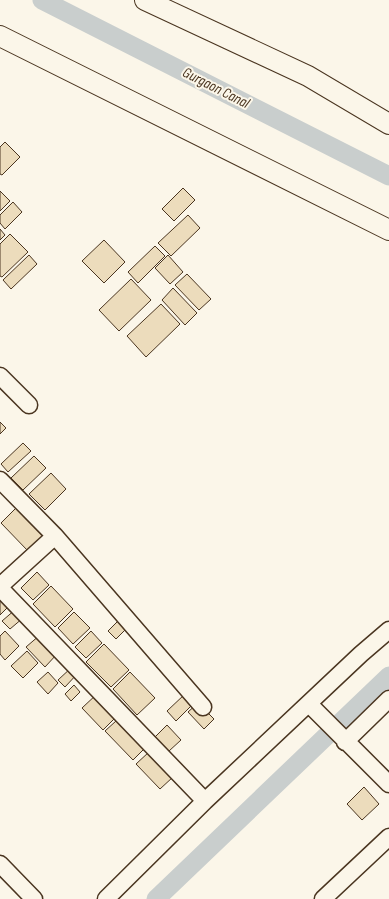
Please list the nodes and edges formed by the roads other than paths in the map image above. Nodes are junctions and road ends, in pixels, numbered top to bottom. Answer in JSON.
{"nodes":[{"id":1,"x":145,"y":0,"type":"edge"},
{"id":2,"x":0,"y":36,"type":"edge"},
{"id":3,"x":389,"y":124,"type":"edge"},
{"id":4,"x":389,"y":230,"type":"edge"},
{"id":5,"x":0,"y":376,"type":"edge"},
{"id":6,"x":29,"y":405,"type":"dead end"},
{"id":7,"x":0,"y":480,"type":"edge"},
{"id":8,"x":55,"y":536,"type":"junction"},
{"id":9,"x":2,"y":580,"type":"edge"},
{"id":10,"x":389,"y":630,"type":"edge"},
{"id":11,"x":389,"y":699,"type":"edge"},
{"id":12,"x":309,"y":704,"type":"junction"},
{"id":13,"x":203,"y":707,"type":"dead end"},
{"id":14,"x":341,"y":737,"type":"junction"},
{"id":15,"x":389,"y":784,"type":"edge"},
{"id":16,"x":206,"y":801,"type":"junction"},
{"id":17,"x":389,"y":837,"type":"edge"},
{"id":18,"x":0,"y":864,"type":"edge"},
{"id":19,"x":34,"y":899,"type":"edge"},
{"id":20,"x":106,"y":899,"type":"edge"},
{"id":21,"x":323,"y":899,"type":"edge"}],
"edges":[{"from":1,"to":3,"type":"street"},
{"from":2,"to":4,"type":"street"},
{"from":5,"to":6,"type":"street"},
{"from":7,"to":8,"type":"street"},
{"from":8,"to":9,"type":"street"},
{"from":8,"to":13,"type":"street"},
{"from":9,"to":16,"type":"street"},
{"from":10,"to":12,"type":"street"},
{"from":11,"to":14,"type":"street"},
{"from":12,"to":14,"type":"street"},
{"from":12,"to":16,"type":"street"},
{"from":14,"to":15,"type":"street"},
{"from":16,"to":20,"type":"street"},
{"from":17,"to":21,"type":"street"},
{"from":18,"to":19,"type":"street"}]}
